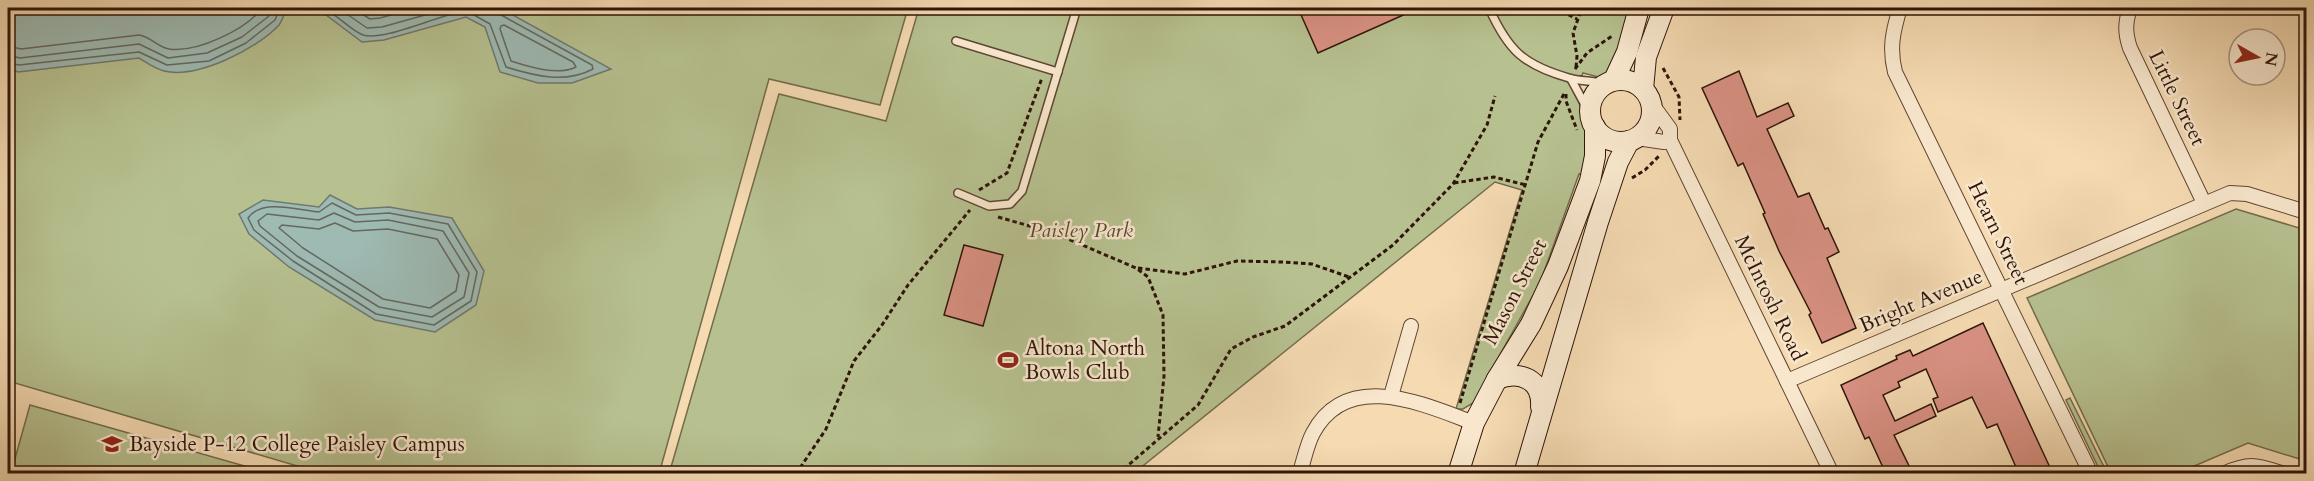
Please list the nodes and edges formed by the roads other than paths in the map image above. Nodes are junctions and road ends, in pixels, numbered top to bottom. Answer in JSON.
{"nodes":[{"id":1,"x":1077,"y":8,"type":"edge"},
{"id":2,"x":1489,"y":8,"type":"edge"},
{"id":3,"x":1640,"y":8,"type":"edge"},
{"id":4,"x":1664,"y":8,"type":"edge"},
{"id":5,"x":1900,"y":8,"type":"edge"},
{"id":6,"x":2130,"y":8,"type":"edge"},
{"id":7,"x":956,"y":41,"type":"dead end"},
{"id":8,"x":1059,"y":72,"type":"junction"},
{"id":9,"x":1571,"y":79,"type":"junction"},
{"id":10,"x":1610,"y":82,"type":"junction"},
{"id":11,"x":1647,"y":96,"type":"junction"},
{"id":12,"x":1592,"y":120,"type":"junction"},
{"id":13,"x":1633,"y":139,"type":"junction"},
{"id":14,"x":1670,"y":140,"type":"junction"},
{"id":15,"x":958,"y":193,"type":"dead end"},
{"id":16,"x":2204,"y":203,"type":"junction"},
{"id":17,"x":2307,"y":212,"type":"edge"},
{"id":18,"x":2002,"y":289,"type":"junction"},
{"id":19,"x":1411,"y":326,"type":"dead end"},
{"id":20,"x":1497,"y":379,"type":"junction"},
{"id":21,"x":1787,"y":381,"type":"junction"},
{"id":22,"x":1390,"y":396,"type":"junction"},
{"id":23,"x":1541,"y":412,"type":"junction"},
{"id":24,"x":1465,"y":419,"type":"junction"},
{"id":25,"x":1300,"y":472,"type":"edge"},
{"id":26,"x":1458,"y":474,"type":"edge"},
{"id":27,"x":1524,"y":474,"type":"edge"},
{"id":28,"x":1832,"y":474,"type":"edge"},
{"id":29,"x":2091,"y":474,"type":"edge"},
{"id":30,"x":2223,"y":474,"type":"edge"},
{"id":31,"x":2284,"y":474,"type":"edge"}],
"edges":[{"from":1,"to":8,"type":"lane"},
{"from":2,"to":9,"type":"lane"},
{"from":3,"to":10,"type":"street"},
{"from":4,"to":11,"type":"street"},
{"from":5,"to":18,"type":"street","name":"Hearn Street"},
{"from":6,"to":16,"type":"street","name":"Little Street"},
{"from":7,"to":8,"type":"lane"},
{"from":8,"to":15,"type":"lane"},
{"from":9,"to":10,"type":"lane"},
{"from":9,"to":12,"type":"lane"},
{"from":10,"to":11,"type":"street"},
{"from":10,"to":12,"type":"street"},
{"from":11,"to":13,"type":"street"},
{"from":11,"to":14,"type":"street","name":"McIntosh Road"},
{"from":12,"to":13,"type":"street"},
{"from":12,"to":20,"type":"street","name":"Mason Street"},
{"from":13,"to":14,"type":"street"},
{"from":13,"to":23,"type":"street"},
{"from":14,"to":21,"type":"street","name":"McIntosh Road"},
{"from":16,"to":17,"type":"street","name":"Bright Avenue"},
{"from":16,"to":18,"type":"street","name":"Bright Avenue"},
{"from":18,"to":21,"type":"street","name":"Bright Avenue"},
{"from":18,"to":29,"type":"street","name":"Hearn Street"},
{"from":19,"to":22,"type":"street"},
{"from":20,"to":23,"type":"street"},
{"from":20,"to":24,"type":"street","name":"Mason Street"},
{"from":21,"to":28,"type":"street","name":"McIntosh Road"},
{"from":22,"to":24,"type":"street"},
{"from":22,"to":25,"type":"street"},
{"from":23,"to":27,"type":"street"},
{"from":24,"to":26,"type":"street","name":"Mason Street"},
{"from":30,"to":31,"type":"street"}]}
